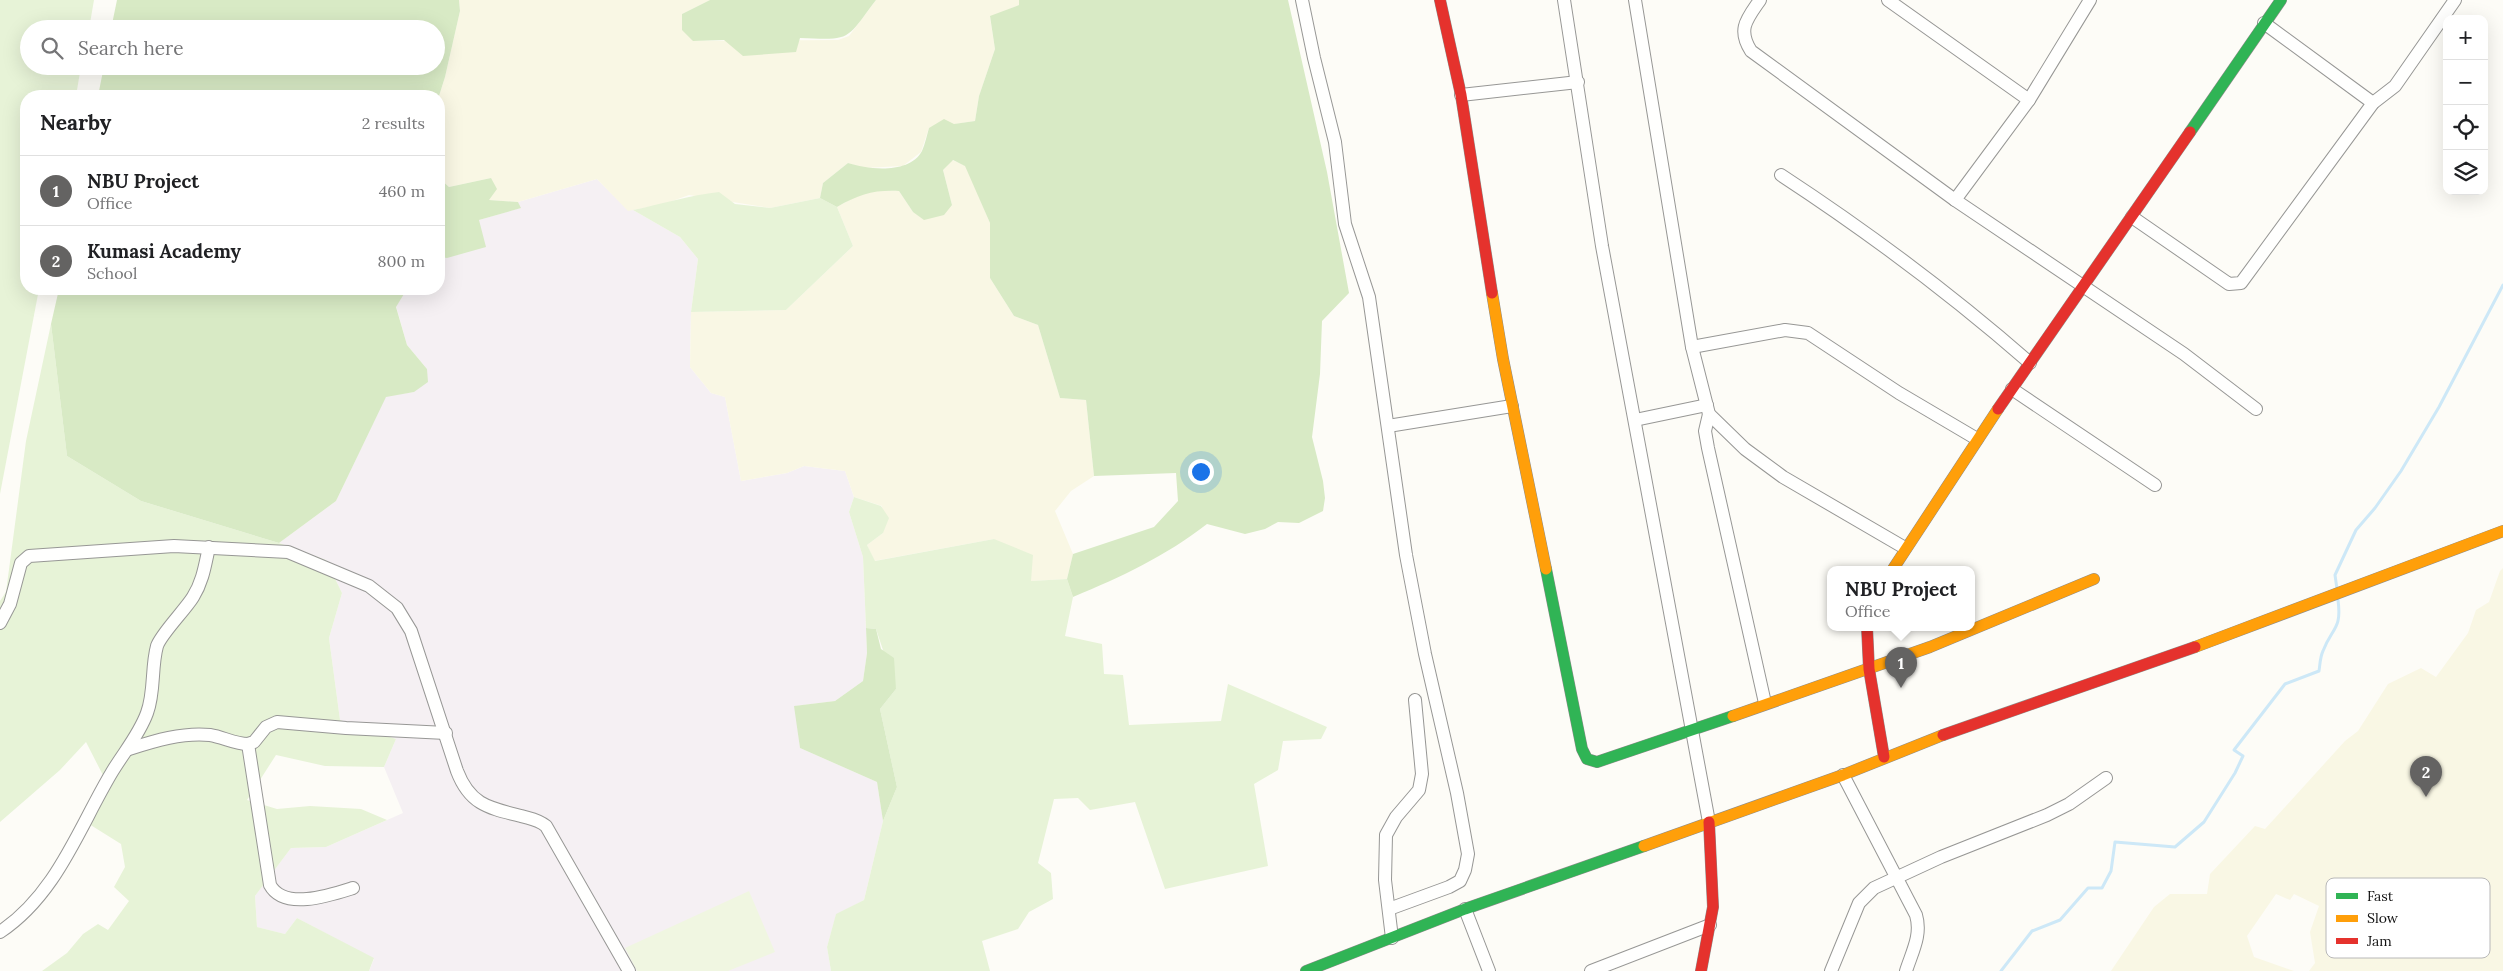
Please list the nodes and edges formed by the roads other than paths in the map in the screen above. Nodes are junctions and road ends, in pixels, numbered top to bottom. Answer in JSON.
{"nodes":[{"id":1,"x":1302,"y":0,"type":"edge"},
{"id":2,"x":1440,"y":0,"type":"edge"},
{"id":3,"x":1564,"y":0,"type":"edge"},
{"id":4,"x":1636,"y":0,"type":"edge"},
{"id":5,"x":1760,"y":0,"type":"edge"},
{"id":6,"x":1888,"y":0,"type":"edge"},
{"id":7,"x":2090,"y":0,"type":"edge"},
{"id":8,"x":2281,"y":0,"type":"edge"},
{"id":9,"x":2455,"y":0,"type":"edge"},
{"id":10,"x":2264,"y":23,"type":"junction"},
{"id":11,"x":1578,"y":82,"type":"junction"},
{"id":12,"x":1461,"y":95,"type":"junction"},
{"id":13,"x":2029,"y":100,"type":"junction"},
{"id":14,"x":2373,"y":103,"type":"junction"},
{"id":15,"x":1780,"y":175,"type":"dead end"},
{"id":16,"x":1954,"y":200,"type":"junction"},
{"id":17,"x":2132,"y":217,"type":"junction"},
{"id":18,"x":2082,"y":286,"type":"junction"},
{"id":19,"x":1692,"y":347,"type":"junction"},
{"id":20,"x":2030,"y":363,"type":"junction"},
{"id":21,"x":2012,"y":389,"type":"junction"},
{"id":22,"x":1512,"y":406,"type":"junction"},
{"id":23,"x":1708,"y":409,"type":"junction"},
{"id":24,"x":2256,"y":409,"type":"dead end"},
{"id":25,"x":1635,"y":420,"type":"junction"},
{"id":26,"x":1388,"y":426,"type":"junction"},
{"id":27,"x":1977,"y":439,"type":"junction"},
{"id":28,"x":2155,"y":485,"type":"dead end"},
{"id":29,"x":2503,"y":531,"type":"edge"},
{"id":30,"x":209,"y":547,"type":"junction"},
{"id":31,"x":1905,"y":548,"type":"junction"},
{"id":32,"x":1894,"y":566,"type":"edge"},
{"id":33,"x":2094,"y":578,"type":"dead end"},
{"id":34,"x":0,"y":623,"type":"edge"},
{"id":35,"x":1975,"y":628,"type":"edge"},
{"id":36,"x":1867,"y":631,"type":"edge"},
{"id":37,"x":1968,"y":631,"type":"edge"},
{"id":38,"x":1869,"y":670,"type":"junction"},
{"id":39,"x":1415,"y":700,"type":"dead end"},
{"id":40,"x":1765,"y":703,"type":"junction"},
{"id":41,"x":1693,"y":730,"type":"junction"},
{"id":42,"x":446,"y":733,"type":"junction"},
{"id":43,"x":248,"y":744,"type":"junction"},
{"id":44,"x":129,"y":749,"type":"junction"},
{"id":45,"x":1884,"y":757,"type":"junction"},
{"id":46,"x":1843,"y":775,"type":"junction"},
{"id":47,"x":2106,"y":778,"type":"dead end"},
{"id":48,"x":1709,"y":822,"type":"junction"},
{"id":49,"x":1895,"y":878,"type":"junction"},
{"id":50,"x":353,"y":888,"type":"dead end"},
{"id":51,"x":1389,"y":909,"type":"junction"},
{"id":52,"x":1464,"y":909,"type":"junction"},
{"id":53,"x":1710,"y":925,"type":"junction"},
{"id":54,"x":0,"y":932,"type":"edge"},
{"id":55,"x":1392,"y":938,"type":"junction"},
{"id":56,"x":630,"y":971,"type":"edge"},
{"id":57,"x":1306,"y":971,"type":"edge"},
{"id":58,"x":1489,"y":971,"type":"edge"},
{"id":59,"x":1591,"y":971,"type":"edge"},
{"id":60,"x":1701,"y":971,"type":"edge"},
{"id":61,"x":1831,"y":971,"type":"edge"},
{"id":62,"x":1906,"y":971,"type":"edge"}],
"edges":[{"from":1,"to":26,"type":"street"},
{"from":2,"to":12,"type":"street"},
{"from":3,"to":11,"type":"street"},
{"from":4,"to":19,"type":"street"},
{"from":5,"to":16,"type":"street"},
{"from":6,"to":13,"type":"street"},
{"from":7,"to":13,"type":"street"},
{"from":8,"to":10,"type":"street"},
{"from":9,"to":14,"type":"street"},
{"from":10,"to":14,"type":"street"},
{"from":10,"to":17,"type":"street"},
{"from":11,"to":12,"type":"street"},
{"from":11,"to":25,"type":"street"},
{"from":12,"to":22,"type":"street"},
{"from":13,"to":16,"type":"street"},
{"from":14,"to":17,"type":"street"},
{"from":15,"to":20,"type":"street"},
{"from":16,"to":18,"type":"street"},
{"from":17,"to":18,"type":"street"},
{"from":18,"to":20,"type":"street"},
{"from":18,"to":24,"type":"street"},
{"from":19,"to":23,"type":"street"},
{"from":19,"to":27,"type":"street"},
{"from":20,"to":21,"type":"street"},
{"from":21,"to":27,"type":"street"},
{"from":21,"to":28,"type":"street"},
{"from":22,"to":26,"type":"street"},
{"from":22,"to":41,"type":"street"},
{"from":23,"to":25,"type":"street"},
{"from":23,"to":31,"type":"street"},
{"from":23,"to":40,"type":"street"},
{"from":25,"to":41,"type":"street"},
{"from":26,"to":51,"type":"street"},
{"from":27,"to":31,"type":"street"},
{"from":29,"to":45,"type":"street"},
{"from":30,"to":34,"type":"street"},
{"from":30,"to":42,"type":"street"},
{"from":30,"to":44,"type":"street"},
{"from":31,"to":32,"type":"street"},
{"from":33,"to":35,"type":"street"},
{"from":36,"to":38,"type":"street"},
{"from":37,"to":38,"type":"street"},
{"from":38,"to":40,"type":"street"},
{"from":38,"to":45,"type":"street"},
{"from":39,"to":51,"type":"street"},
{"from":40,"to":41,"type":"street"},
{"from":41,"to":48,"type":"street"},
{"from":42,"to":43,"type":"street"},
{"from":42,"to":56,"type":"street"},
{"from":43,"to":44,"type":"street"},
{"from":43,"to":50,"type":"street"},
{"from":44,"to":54,"type":"street"},
{"from":45,"to":46,"type":"street"},
{"from":46,"to":48,"type":"street"},
{"from":46,"to":49,"type":"street"},
{"from":47,"to":49,"type":"street"},
{"from":48,"to":52,"type":"street"},
{"from":48,"to":53,"type":"street"},
{"from":49,"to":61,"type":"street"},
{"from":49,"to":62,"type":"street"},
{"from":51,"to":55,"type":"street"},
{"from":52,"to":55,"type":"street"},
{"from":52,"to":58,"type":"street"},
{"from":53,"to":59,"type":"street"},
{"from":53,"to":60,"type":"street"},
{"from":55,"to":57,"type":"street"}]}
